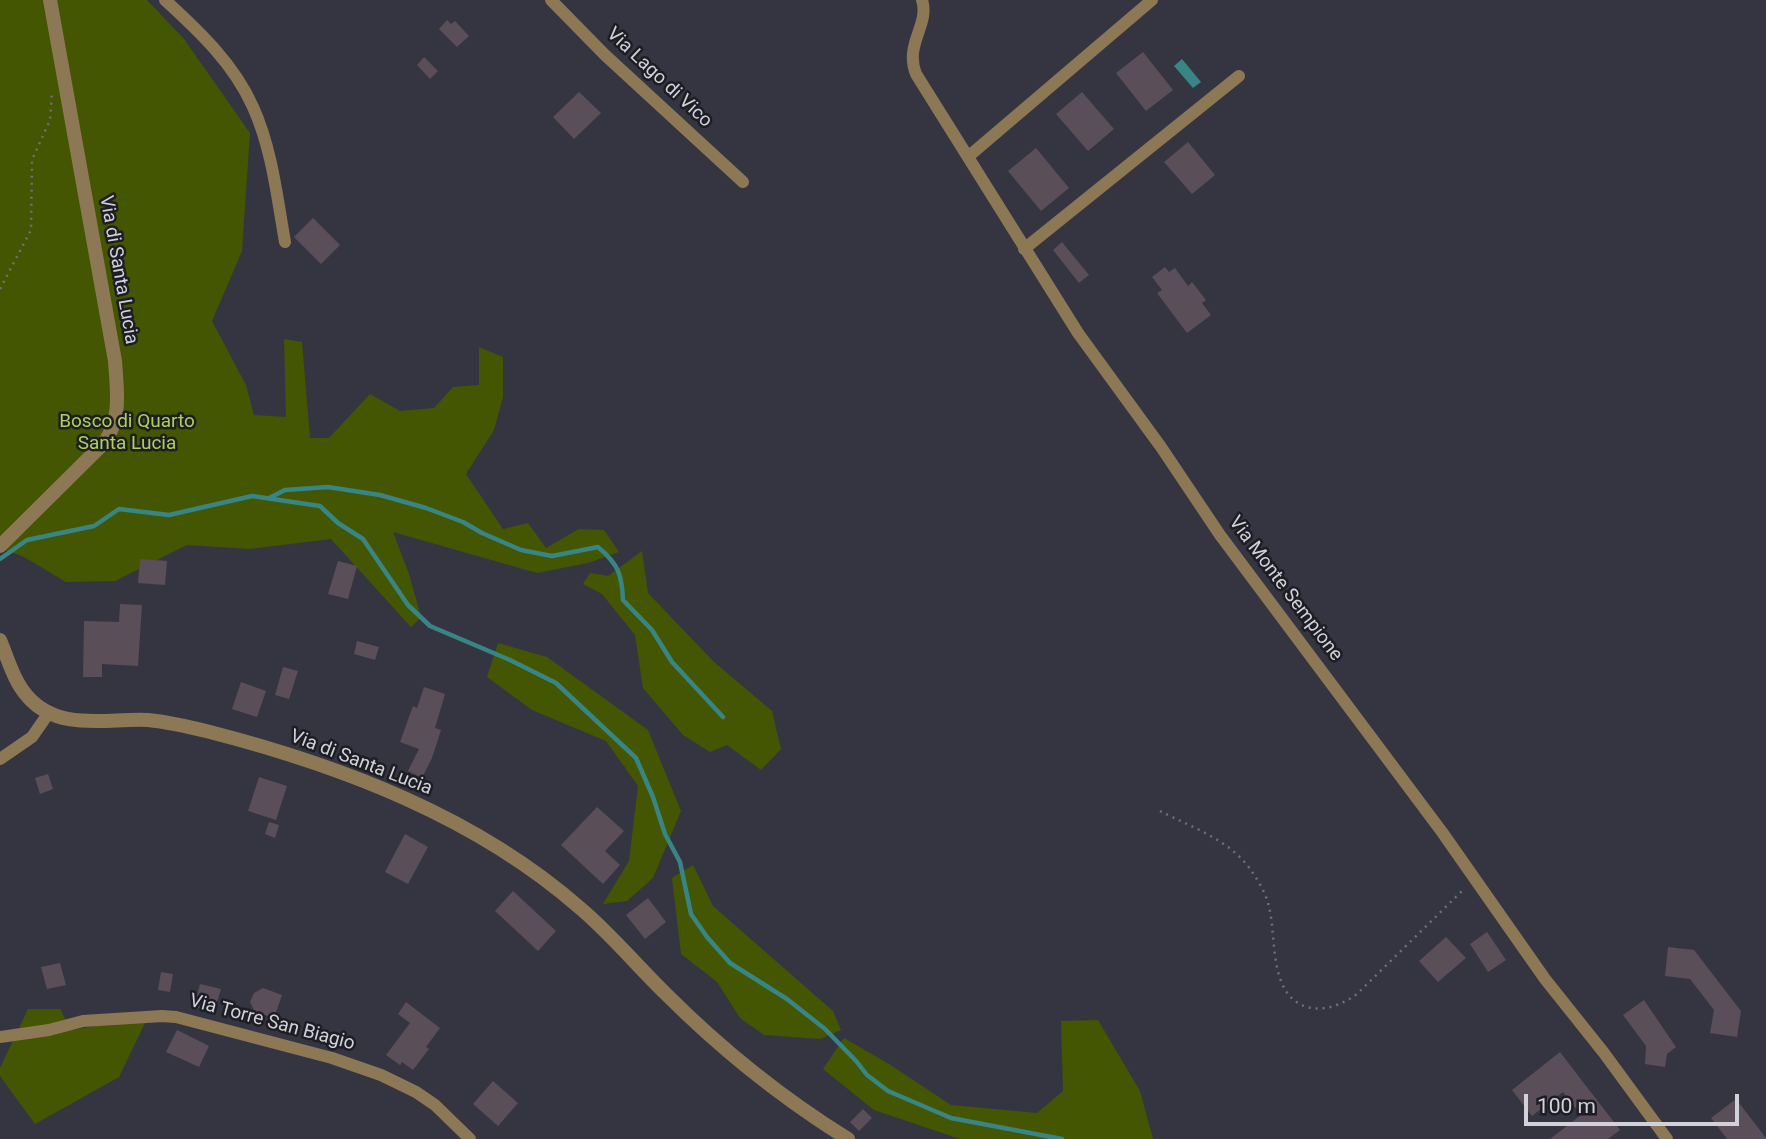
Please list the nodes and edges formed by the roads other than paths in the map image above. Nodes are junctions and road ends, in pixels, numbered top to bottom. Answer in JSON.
{"nodes":[{"id":1,"x":50,"y":0,"type":"edge"},
{"id":2,"x":165,"y":0,"type":"edge"},
{"id":3,"x":551,"y":0,"type":"edge"},
{"id":4,"x":922,"y":0,"type":"edge"},
{"id":5,"x":1152,"y":0,"type":"edge"},
{"id":6,"x":1239,"y":76,"type":"dead end"},
{"id":7,"x":969,"y":156,"type":"junction"},
{"id":8,"x":743,"y":181,"type":"dead end"},
{"id":9,"x":285,"y":242,"type":"dead end"},
{"id":10,"x":1024,"y":249,"type":"junction"},
{"id":11,"x":0,"y":546,"type":"edge"},
{"id":12,"x":0,"y":640,"type":"edge"},
{"id":13,"x":48,"y":713,"type":"junction"},
{"id":14,"x":0,"y":759,"type":"edge"},
{"id":15,"x":0,"y":1037,"type":"edge"},
{"id":16,"x":470,"y":1139,"type":"edge"},
{"id":17,"x":848,"y":1139,"type":"edge"},
{"id":18,"x":1667,"y":1139,"type":"edge"}],
"edges":[{"from":1,"to":11,"type":"street","name":"Via di Santa Lucia"},
{"from":2,"to":9,"type":"street"},
{"from":3,"to":8,"type":"street","name":"Via Lago di Vico"},
{"from":4,"to":7,"type":"street","name":"Via Monte Sempione"},
{"from":5,"to":7,"type":"street"},
{"from":6,"to":10,"type":"street"},
{"from":7,"to":10,"type":"street","name":"Via Monte Sempione"},
{"from":10,"to":18,"type":"street","name":"Via Monte Sempione"},
{"from":12,"to":13,"type":"street","name":"Via di Santa Lucia"},
{"from":13,"to":14,"type":"street"},
{"from":13,"to":17,"type":"street","name":"Via di Santa Lucia"},
{"from":15,"to":16,"type":"street","name":"Via Torre San Biagio"}]}
